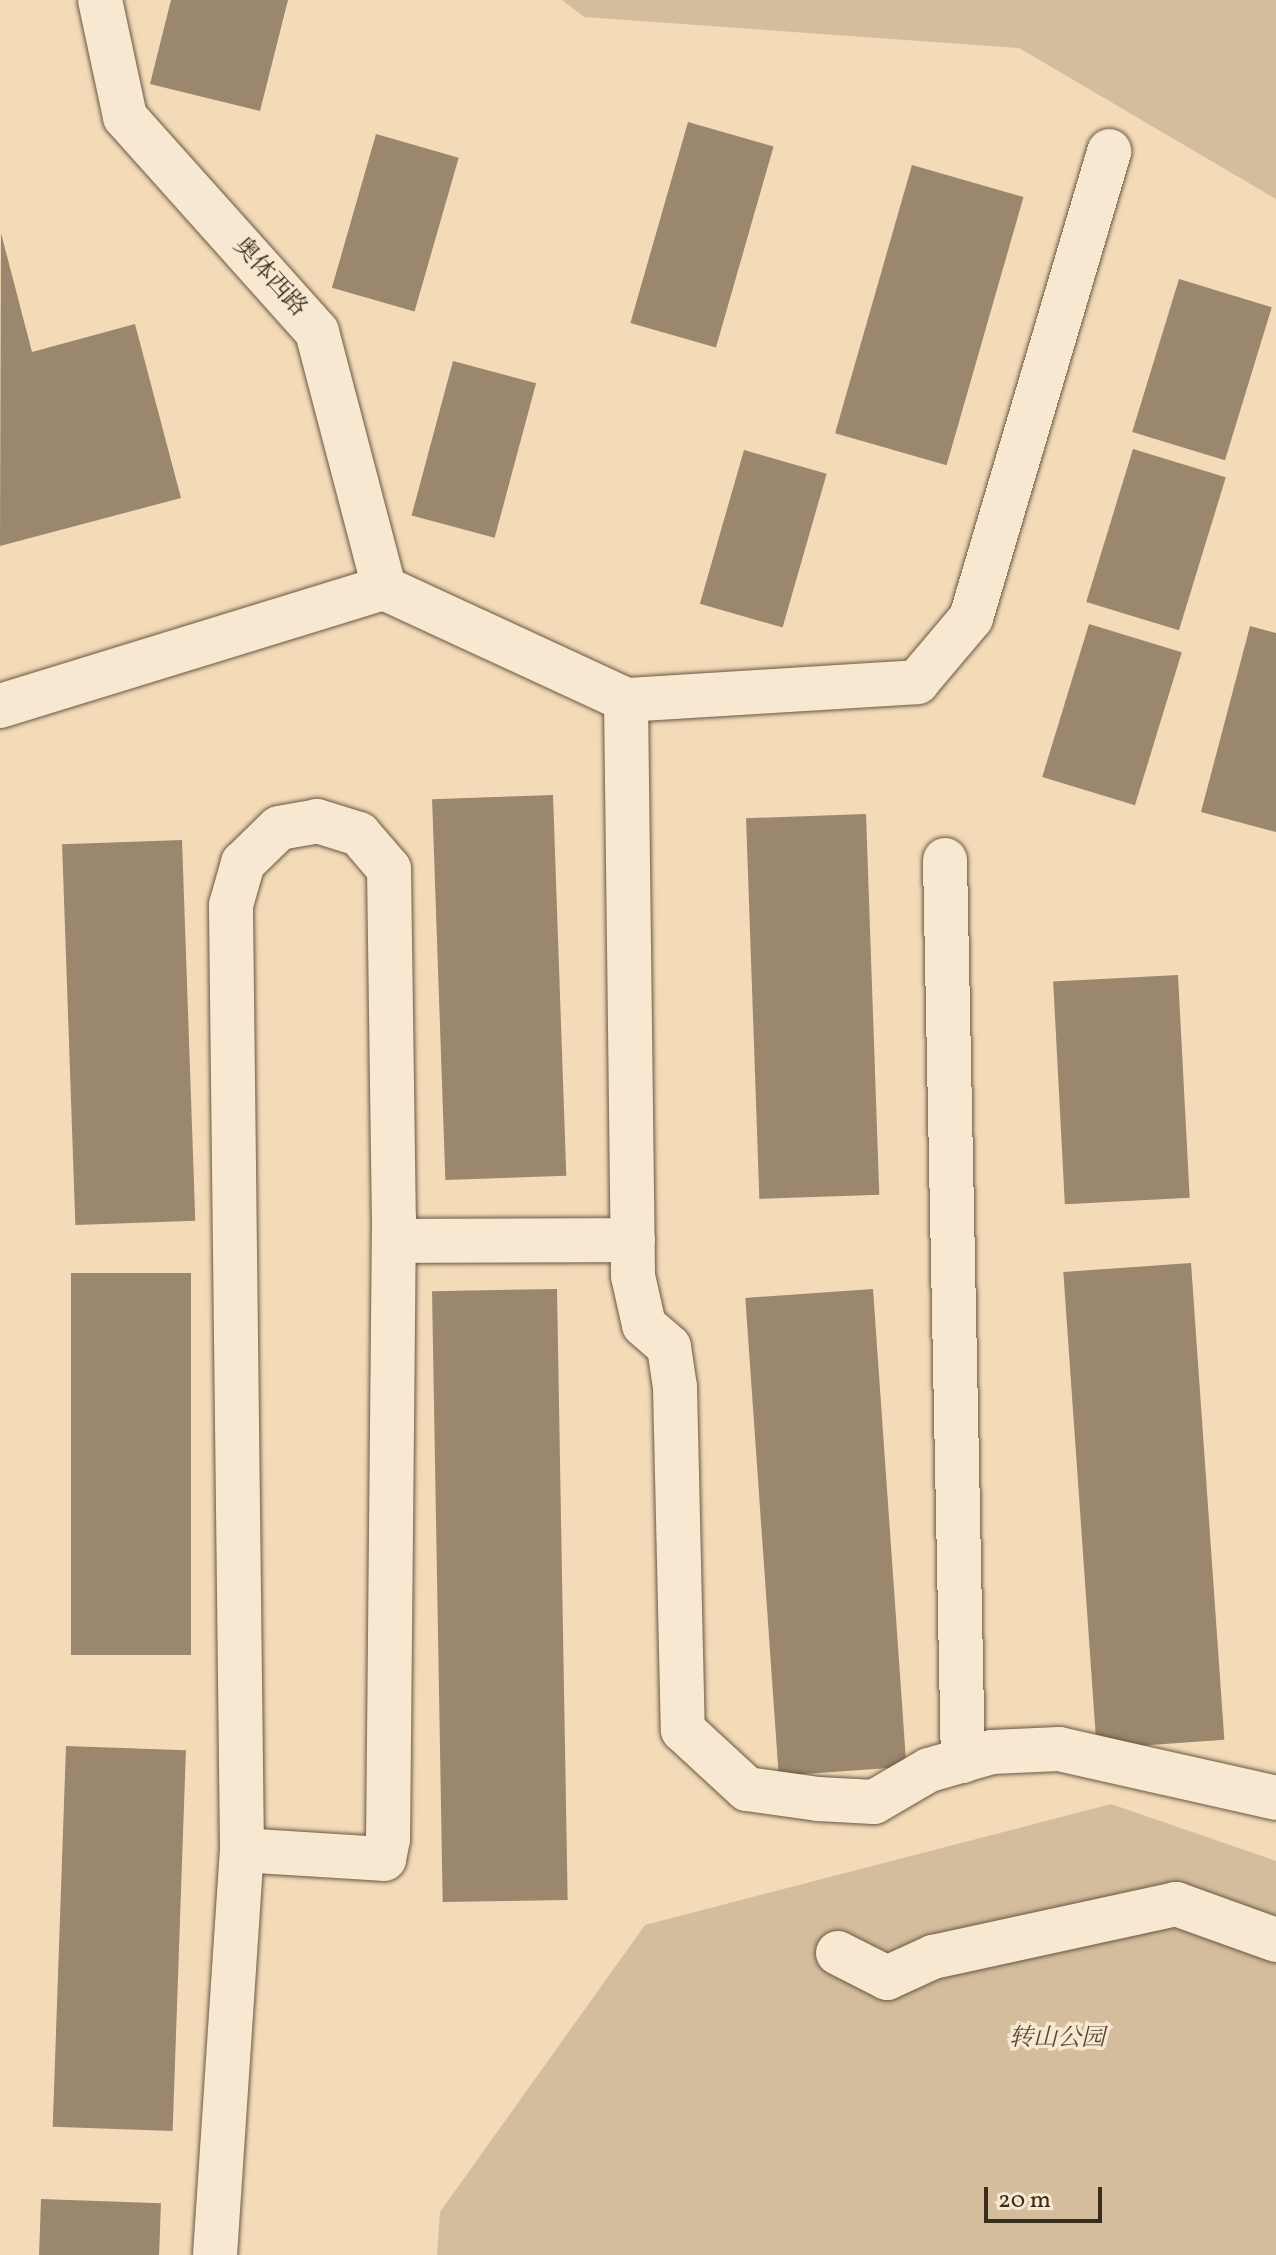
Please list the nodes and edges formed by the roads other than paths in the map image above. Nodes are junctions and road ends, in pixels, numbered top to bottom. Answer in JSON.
{"nodes":[{"id":1,"x":100,"y":0,"type":"edge"},
{"id":2,"x":1109,"y":151,"type":"dead end"},
{"id":3,"x":384,"y":588,"type":"junction"},
{"id":4,"x":626,"y":700,"type":"junction"},
{"id":5,"x":0,"y":706,"type":"edge"},
{"id":6,"x":945,"y":860,"type":"dead end"},
{"id":7,"x":633,"y":1240,"type":"junction"},
{"id":8,"x":394,"y":1241,"type":"junction"},
{"id":9,"x":963,"y":1761,"type":"junction"},
{"id":10,"x":1276,"y":1798,"type":"edge"},
{"id":11,"x":242,"y":1850,"type":"junction"},
{"id":12,"x":1276,"y":1940,"type":"edge"},
{"id":13,"x":838,"y":1953,"type":"dead end"},
{"id":14,"x":215,"y":2255,"type":"edge"}],
"edges":[{"from":1,"to":3,"type":"street","name":"奥体西路"},
{"from":2,"to":4,"type":"street"},
{"from":3,"to":4,"type":"street"},
{"from":3,"to":5,"type":"street"},
{"from":4,"to":7,"type":"street"},
{"from":6,"to":9,"type":"street"},
{"from":7,"to":8,"type":"street"},
{"from":7,"to":9,"type":"street"},
{"from":8,"to":11,"type":"street"},
{"from":8,"to":11,"type":"street"},
{"from":9,"to":10,"type":"street"},
{"from":11,"to":14,"type":"street"},
{"from":12,"to":13,"type":"street"}]}
